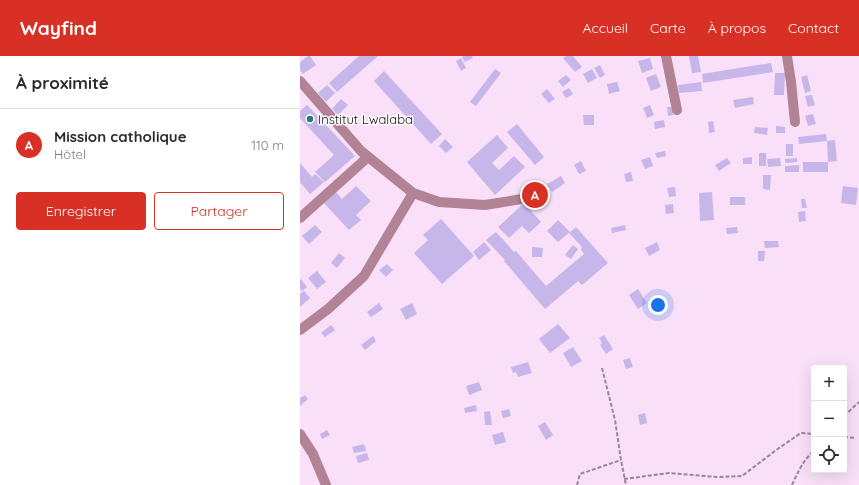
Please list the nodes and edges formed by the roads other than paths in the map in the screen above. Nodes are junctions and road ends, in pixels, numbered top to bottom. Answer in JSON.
{"nodes":[{"id":1,"x":666,"y":56,"type":"edge"},
{"id":2,"x":787,"y":56,"type":"edge"},
{"id":3,"x":300,"y":81,"type":"edge"},
{"id":4,"x":677,"y":110,"type":"dead end"},
{"id":5,"x":795,"y":122,"type":"dead end"},
{"id":6,"x":368,"y":157,"type":"junction"},
{"id":7,"x":536,"y":191,"type":"dead end"},
{"id":8,"x":413,"y":193,"type":"junction"},
{"id":9,"x":300,"y":218,"type":"edge"},
{"id":10,"x":300,"y":330,"type":"edge"},
{"id":11,"x":300,"y":434,"type":"edge"},
{"id":12,"x":326,"y":485,"type":"edge"}],
"edges":[{"from":1,"to":4,"type":"street"},
{"from":2,"to":5,"type":"street"},
{"from":3,"to":6,"type":"street"},
{"from":6,"to":8,"type":"street"},
{"from":6,"to":9,"type":"street"},
{"from":7,"to":8,"type":"street"},
{"from":8,"to":10,"type":"street"},
{"from":11,"to":12,"type":"street"}]}
